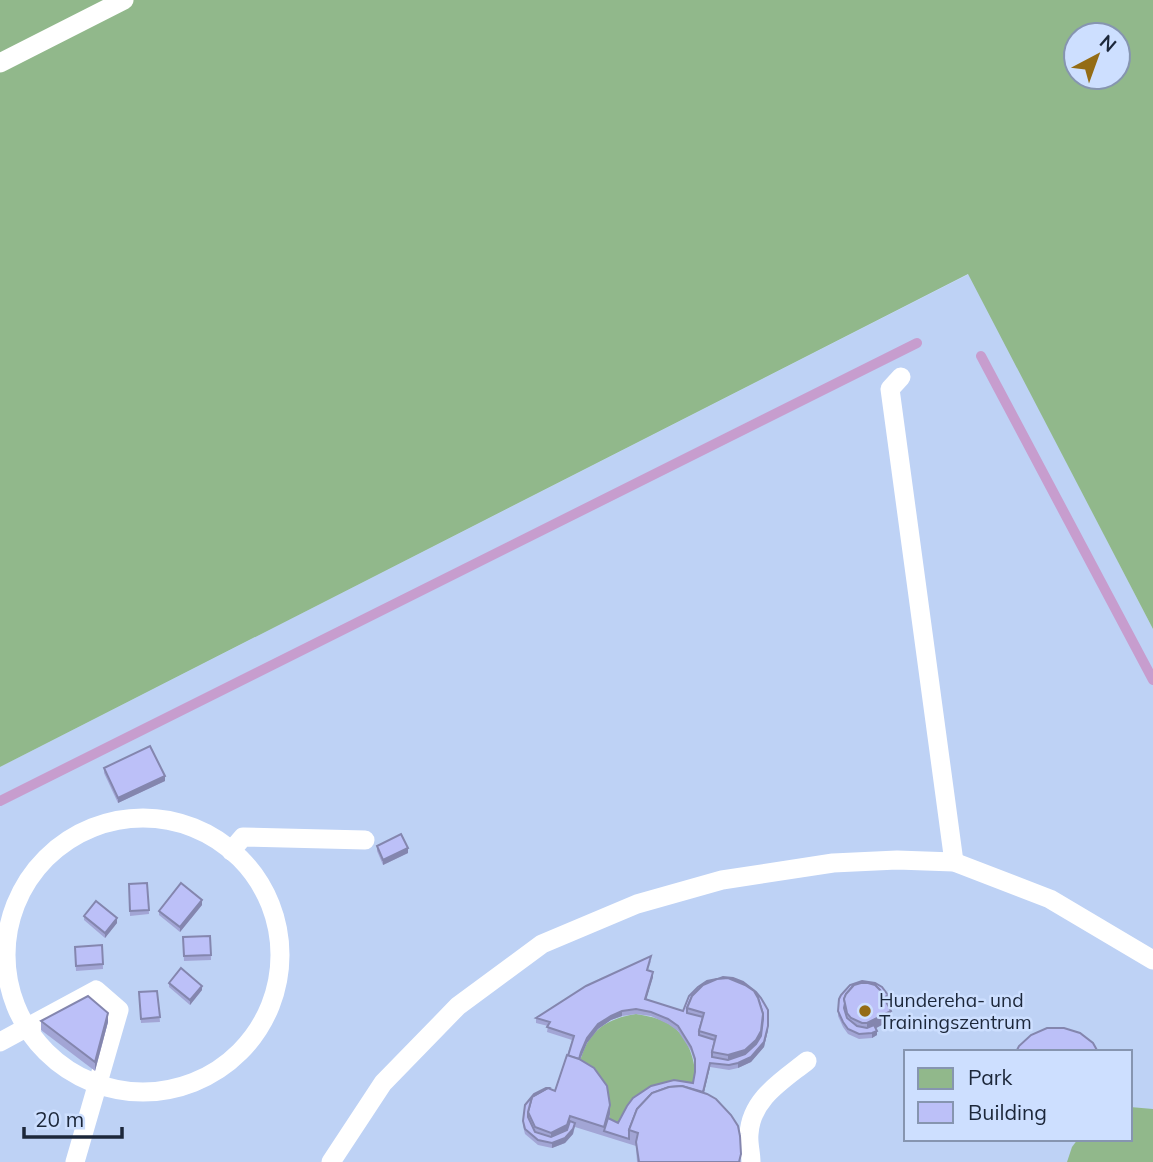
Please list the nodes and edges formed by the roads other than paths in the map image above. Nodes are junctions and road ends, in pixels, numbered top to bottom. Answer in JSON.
{"nodes":[{"id":1,"x":124,"y":0,"type":"edge"},
{"id":2,"x":0,"y":63,"type":"edge"},
{"id":3,"x":901,"y":377,"type":"dead end"},
{"id":4,"x":365,"y":840,"type":"dead end"},
{"id":5,"x":231,"y":851,"type":"junction"},
{"id":6,"x":954,"y":862,"type":"junction"},
{"id":7,"x":1153,"y":960,"type":"edge"},
{"id":8,"x":27,"y":1028,"type":"junction"},
{"id":9,"x":0,"y":1042,"type":"edge"},
{"id":10,"x":807,"y":1061,"type":"dead end"},
{"id":11,"x":98,"y":1084,"type":"junction"},
{"id":12,"x":75,"y":1162,"type":"edge"},
{"id":13,"x":331,"y":1162,"type":"edge"},
{"id":14,"x":751,"y":1162,"type":"edge"}],
"edges":[{"from":1,"to":2,"type":"lane"},
{"from":3,"to":6,"type":"lane"},
{"from":4,"to":5,"type":"lane"},
{"from":5,"to":8,"type":"lane"},
{"from":5,"to":11,"type":"lane"},
{"from":6,"to":7,"type":"lane"},
{"from":6,"to":13,"type":"lane"},
{"from":8,"to":9,"type":"lane"},
{"from":8,"to":11,"type":"lane"},
{"from":8,"to":11,"type":"lane"},
{"from":10,"to":14,"type":"lane"},
{"from":11,"to":12,"type":"lane"}]}
